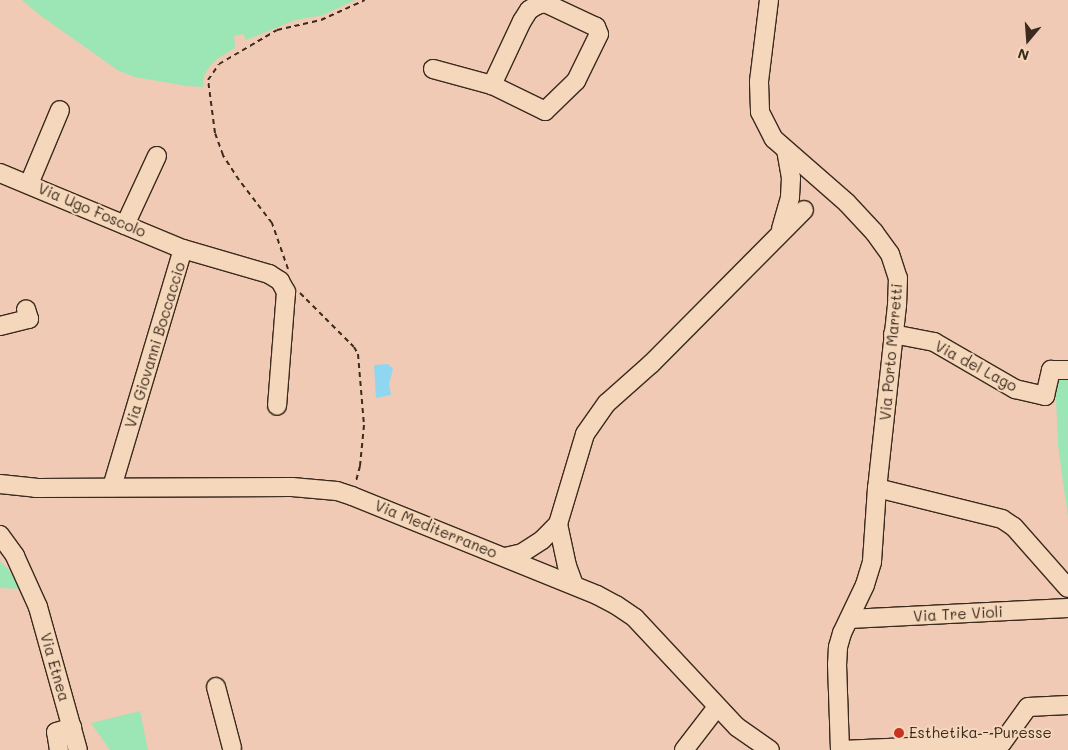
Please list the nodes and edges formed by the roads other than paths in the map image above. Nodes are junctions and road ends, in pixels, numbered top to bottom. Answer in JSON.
{"nodes":[{"id":1,"x":769,"y":0,"type":"edge"},
{"id":2,"x":567,"y":6,"type":"edge"},
{"id":3,"x":433,"y":69,"type":"dead end"},
{"id":4,"x":492,"y":85,"type":"junction"},
{"id":5,"x":60,"y":110,"type":"dead end"},
{"id":6,"x":786,"y":150,"type":"junction"},
{"id":7,"x":157,"y":156,"type":"dead end"},
{"id":8,"x":0,"y":173,"type":"edge"},
{"id":9,"x":29,"y":184,"type":"junction"},
{"id":10,"x":804,"y":210,"type":"dead end"},
{"id":11,"x":125,"y":224,"type":"junction"},
{"id":12,"x":779,"y":234,"type":"junction"},
{"id":13,"x":183,"y":249,"type":"junction"},
{"id":14,"x":26,"y":309,"type":"dead end"},
{"id":15,"x":0,"y":326,"type":"edge"},
{"id":16,"x":894,"y":334,"type":"junction"},
{"id":17,"x":1068,"y":370,"type":"edge"},
{"id":18,"x":277,"y":406,"type":"dead end"},
{"id":19,"x":0,"y":484,"type":"edge"},
{"id":20,"x":112,"y":487,"type":"junction"},
{"id":21,"x":36,"y":488,"type":"junction"},
{"id":22,"x":877,"y":488,"type":"junction"},
{"id":23,"x":0,"y":496,"type":"edge"},
{"id":24,"x":558,"y":524,"type":"junction"},
{"id":25,"x":0,"y":536,"type":"edge"},
{"id":26,"x":0,"y":553,"type":"edge"},
{"id":27,"x":505,"y":557,"type":"junction"},
{"id":28,"x":27,"y":585,"type":"junction"},
{"id":29,"x":574,"y":585,"type":"junction"},
{"id":30,"x":1068,"y":588,"type":"edge"},
{"id":31,"x":1068,"y":608,"type":"edge"},
{"id":32,"x":849,"y":619,"type":"junction"},
{"id":33,"x":216,"y":687,"type":"dead end"},
{"id":34,"x":1068,"y":705,"type":"edge"},
{"id":35,"x":717,"y":707,"type":"junction"},
{"id":36,"x":72,"y":727,"type":"junction"},
{"id":37,"x":230,"y":749,"type":"edge"},
{"id":38,"x":59,"y":750,"type":"edge"},
{"id":39,"x":78,"y":750,"type":"edge"},
{"id":40,"x":684,"y":750,"type":"edge"},
{"id":41,"x":770,"y":750,"type":"edge"},
{"id":42,"x":840,"y":750,"type":"edge"}],
"edges":[{"from":1,"to":6,"type":"street","name":"Via Porto Marretti"},
{"from":2,"to":4,"type":"street"},
{"from":2,"to":4,"type":"street"},
{"from":3,"to":4,"type":"street"},
{"from":5,"to":9,"type":"street"},
{"from":6,"to":12,"type":"street"},
{"from":6,"to":16,"type":"street","name":"Via Porto Marretti"},
{"from":7,"to":11,"type":"street"},
{"from":8,"to":9,"type":"street","name":"Via Ugo Foscolo"},
{"from":9,"to":11,"type":"street","name":"Via Ugo Foscolo"},
{"from":10,"to":12,"type":"street"},
{"from":11,"to":13,"type":"street","name":"Via Ugo Foscolo"},
{"from":12,"to":24,"type":"street"},
{"from":13,"to":18,"type":"street","name":"Via Giovanni Boccaccio"},
{"from":13,"to":20,"type":"street","name":"Via Giovanni Boccaccio"},
{"from":14,"to":15,"type":"street"},
{"from":16,"to":17,"type":"street","name":"Via del Lago"},
{"from":16,"to":22,"type":"street","name":"Via Porto Marretti"},
{"from":19,"to":21,"type":"street"},
{"from":20,"to":21,"type":"street","name":"Via Mediterraneo"},
{"from":20,"to":27,"type":"street","name":"Via Mediterraneo"},
{"from":21,"to":23,"type":"street"},
{"from":22,"to":30,"type":"street"},
{"from":22,"to":32,"type":"street","name":"Via Porto Marretti"},
{"from":24,"to":27,"type":"street"},
{"from":24,"to":29,"type":"street"},
{"from":25,"to":28,"type":"street"},
{"from":26,"to":28,"type":"street"},
{"from":27,"to":29,"type":"street","name":"Via Mediterraneo"},
{"from":28,"to":36,"type":"street","name":"Via Etnea"},
{"from":29,"to":35,"type":"street","name":"Via Mediterraneo"},
{"from":31,"to":32,"type":"street","name":"Via Tre Violi"},
{"from":32,"to":42,"type":"street","name":"Via Porto Marretti"},
{"from":33,"to":37,"type":"street"},
{"from":34,"to":42,"type":"street"},
{"from":35,"to":40,"type":"street"},
{"from":35,"to":41,"type":"street","name":"Via Mediterraneo"},
{"from":36,"to":38,"type":"street"},
{"from":36,"to":39,"type":"street","name":"Via Etnea"}]}
